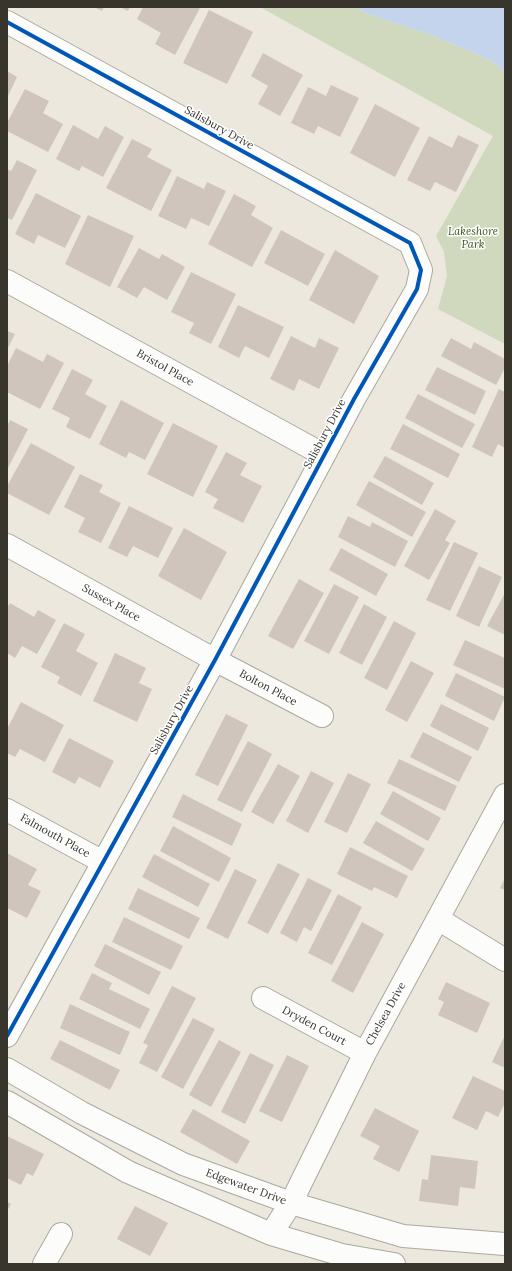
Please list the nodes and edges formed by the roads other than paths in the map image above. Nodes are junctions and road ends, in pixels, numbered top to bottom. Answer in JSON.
{"nodes":[{"id":1,"x":7,"y":22,"type":"edge"},
{"id":2,"x":7,"y":281,"type":"edge"},
{"id":3,"x":324,"y":455,"type":"junction"},
{"id":4,"x":7,"y":545,"type":"edge"},
{"id":5,"x":215,"y":660,"type":"junction"},
{"id":6,"x":322,"y":716,"type":"dead end"},
{"id":7,"x":505,"y":795,"type":"edge"},
{"id":8,"x":7,"y":810,"type":"edge"},
{"id":9,"x":103,"y":862,"type":"junction"},
{"id":10,"x":438,"y":919,"type":"junction"},
{"id":11,"x":505,"y":960,"type":"edge"},
{"id":12,"x":263,"y":998,"type":"dead end"},
{"id":13,"x":7,"y":1036,"type":"edge"},
{"id":14,"x":365,"y":1053,"type":"junction"},
{"id":15,"x":7,"y":1069,"type":"edge"},
{"id":16,"x":7,"y":1102,"type":"edge"},
{"id":17,"x":291,"y":1203,"type":"junction"},
{"id":18,"x":61,"y":1234,"type":"dead end"},
{"id":19,"x":271,"y":1234,"type":"junction"},
{"id":20,"x":505,"y":1244,"type":"edge"},
{"id":21,"x":44,"y":1264,"type":"edge"},
{"id":22,"x":394,"y":1264,"type":"edge"}],
"edges":[{"from":1,"to":3,"type":"street","name":"Salisbury Drive"},
{"from":2,"to":3,"type":"street","name":"Bristol Place"},
{"from":3,"to":5,"type":"street","name":"Salisbury Drive"},
{"from":4,"to":5,"type":"street","name":"Sussex Place"},
{"from":5,"to":6,"type":"street","name":"Bolton Place"},
{"from":5,"to":9,"type":"street","name":"Salisbury Drive"},
{"from":7,"to":10,"type":"street","name":"Chelsea Drive"},
{"from":8,"to":9,"type":"street","name":"Falmouth Place"},
{"from":9,"to":13,"type":"street","name":"Salisbury Drive"},
{"from":10,"to":11,"type":"street"},
{"from":10,"to":14,"type":"street","name":"Chelsea Drive"},
{"from":12,"to":14,"type":"street","name":"Dryden Court"},
{"from":14,"to":17,"type":"street","name":"Chelsea Drive"},
{"from":15,"to":17,"type":"street","name":"Edgewater Drive"},
{"from":16,"to":19,"type":"street"},
{"from":17,"to":19,"type":"street","name":"Chelsea Drive"},
{"from":17,"to":20,"type":"street","name":"Edgewater Drive"},
{"from":18,"to":21,"type":"street"},
{"from":19,"to":22,"type":"street"}]}
